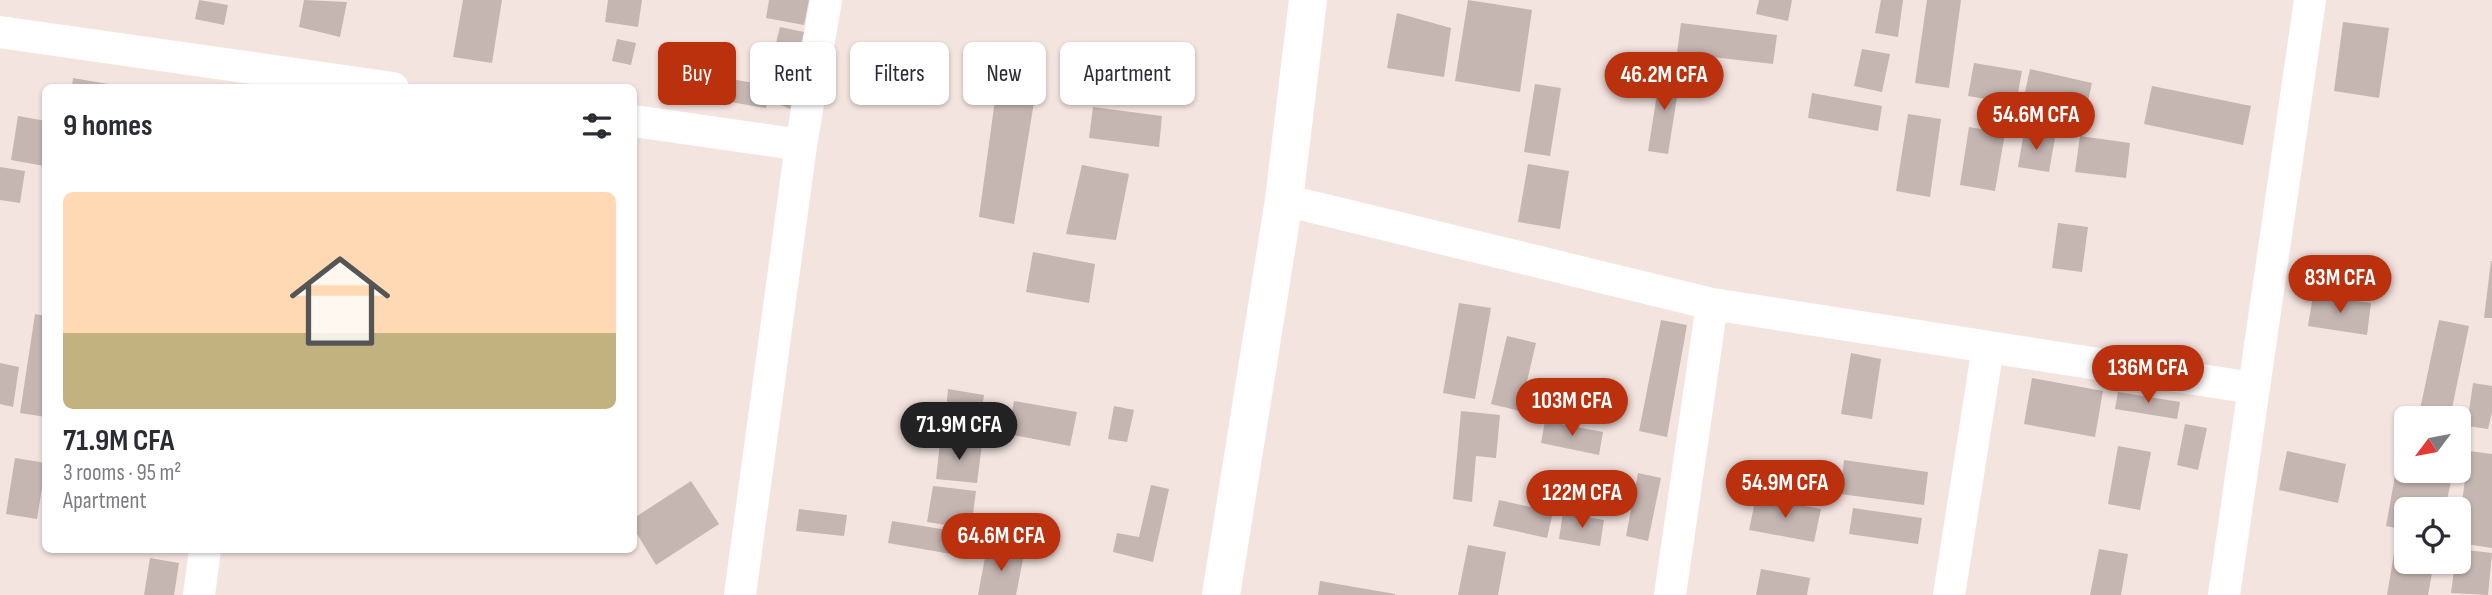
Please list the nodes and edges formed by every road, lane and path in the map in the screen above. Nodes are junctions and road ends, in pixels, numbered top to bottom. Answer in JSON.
{"nodes":[{"id":1,"x":826,"y":0,"type":"edge"},
{"id":2,"x":1308,"y":0,"type":"edge"},
{"id":3,"x":2310,"y":0,"type":"edge"},
{"id":4,"x":0,"y":33,"type":"edge"},
{"id":5,"x":265,"y":78,"type":"edge"},
{"id":6,"x":342,"y":84,"type":"edge"},
{"id":7,"x":637,"y":121,"type":"edge"},
{"id":8,"x":802,"y":145,"type":"junction"},
{"id":9,"x":1284,"y":200,"type":"junction"},
{"id":10,"x":1712,"y":304,"type":"junction"},
{"id":11,"x":1988,"y":347,"type":"junction"},
{"id":12,"x":2253,"y":388,"type":"junction"},
{"id":13,"x":205,"y":553,"type":"edge"},
{"id":14,"x":199,"y":595,"type":"edge"},
{"id":15,"x":740,"y":595,"type":"edge"},
{"id":16,"x":1221,"y":595,"type":"edge"},
{"id":17,"x":1670,"y":595,"type":"edge"},
{"id":18,"x":1949,"y":595,"type":"edge"},
{"id":19,"x":2224,"y":595,"type":"edge"}],
"edges":[{"from":1,"to":8,"type":"street"},
{"from":2,"to":9,"type":"street"},
{"from":3,"to":12,"type":"street"},
{"from":4,"to":5,"type":"street"},
{"from":5,"to":6,"type":"street"},
{"from":7,"to":8,"type":"street"},
{"from":8,"to":15,"type":"street"},
{"from":9,"to":10,"type":"street"},
{"from":9,"to":16,"type":"street"},
{"from":10,"to":11,"type":"street"},
{"from":10,"to":17,"type":"street"},
{"from":11,"to":12,"type":"street"},
{"from":11,"to":18,"type":"street"},
{"from":12,"to":19,"type":"street"},
{"from":13,"to":14,"type":"street"}]}
